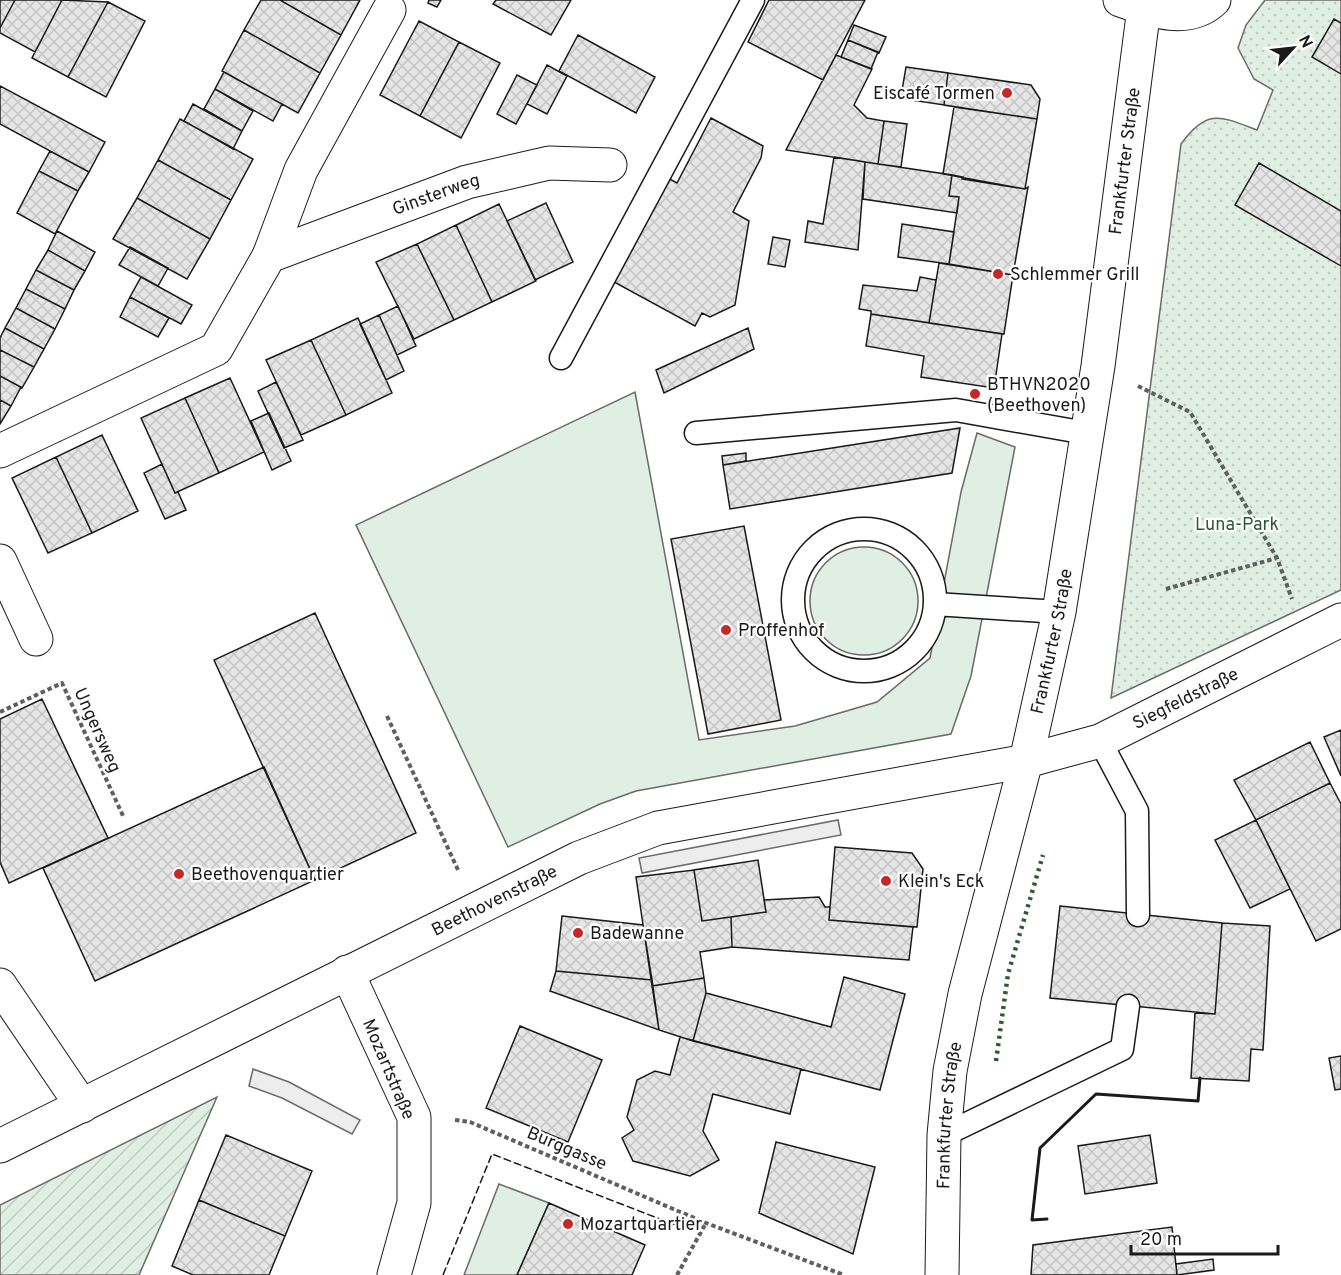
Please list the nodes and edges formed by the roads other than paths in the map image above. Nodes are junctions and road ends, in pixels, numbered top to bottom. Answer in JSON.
{"nodes":[{"id":1,"x":753,"y":0,"type":"edge"},
{"id":2,"x":1214,"y":0,"type":"edge"},
{"id":3,"x":1136,"y":3,"type":"edge"},
{"id":4,"x":389,"y":10,"type":"dead end"},
{"id":5,"x":610,"y":165,"type":"dead end"},
{"id":6,"x":269,"y":256,"type":"junction"},
{"id":7,"x":561,"y":358,"type":"dead end"},
{"id":8,"x":696,"y":433,"type":"dead end"},
{"id":9,"x":1086,"y":433,"type":"junction"},
{"id":10,"x":0,"y":451,"type":"edge"},
{"id":11,"x":0,"y":561,"type":"edge"},
{"id":12,"x":935,"y":604,"type":"junction"},
{"id":13,"x":1059,"y":612,"type":"junction"},
{"id":14,"x":1341,"y":620,"type":"edge"},
{"id":15,"x":36,"y":639,"type":"dead end"},
{"id":16,"x":1100,"y":741,"type":"junction"},
{"id":17,"x":1026,"y":761,"type":"junction"},
{"id":18,"x":1138,"y":915,"type":"dead end"},
{"id":19,"x":346,"y":972,"type":"junction"},
{"id":20,"x":0,"y":985,"type":"edge"},
{"id":21,"x":1128,"y":1006,"type":"dead end"},
{"id":22,"x":82,"y":1106,"type":"junction"},
{"id":23,"x":945,"y":1135,"type":"junction"},
{"id":24,"x":0,"y":1146,"type":"edge"},
{"id":25,"x":394,"y":1275,"type":"edge"},
{"id":26,"x":942,"y":1275,"type":"edge"}],
"edges":[{"from":1,"to":7,"type":"lane"},
{"from":2,"to":3,"type":"street"},
{"from":3,"to":9,"type":"street","name":"Frankfurter Straße"},
{"from":4,"to":6,"type":"street"},
{"from":5,"to":6,"type":"street","name":"Ginsterweg"},
{"from":6,"to":10,"type":"street"},
{"from":8,"to":9,"type":"lane"},
{"from":9,"to":13,"type":"street","name":"Frankfurter Straße"},
{"from":11,"to":15,"type":"street"},
{"from":12,"to":12,"type":"lane"},
{"from":12,"to":13,"type":"lane"},
{"from":13,"to":17,"type":"street","name":"Frankfurter Straße"},
{"from":14,"to":16,"type":"street","name":"Siegfeldstraße"},
{"from":16,"to":17,"type":"street","name":"Siegfeldstraße"},
{"from":16,"to":18,"type":"lane"},
{"from":17,"to":19,"type":"street","name":"Beethovenstraße"},
{"from":17,"to":23,"type":"street","name":"Frankfurter Straße"},
{"from":19,"to":22,"type":"street","name":"Beethovenstraße"},
{"from":19,"to":25,"type":"street","name":"Mozartstraße"},
{"from":20,"to":22,"type":"street"},
{"from":21,"to":23,"type":"lane"},
{"from":22,"to":24,"type":"street","name":"Beethovenstraße"},
{"from":23,"to":26,"type":"street","name":"Frankfurter Straße"}]}
